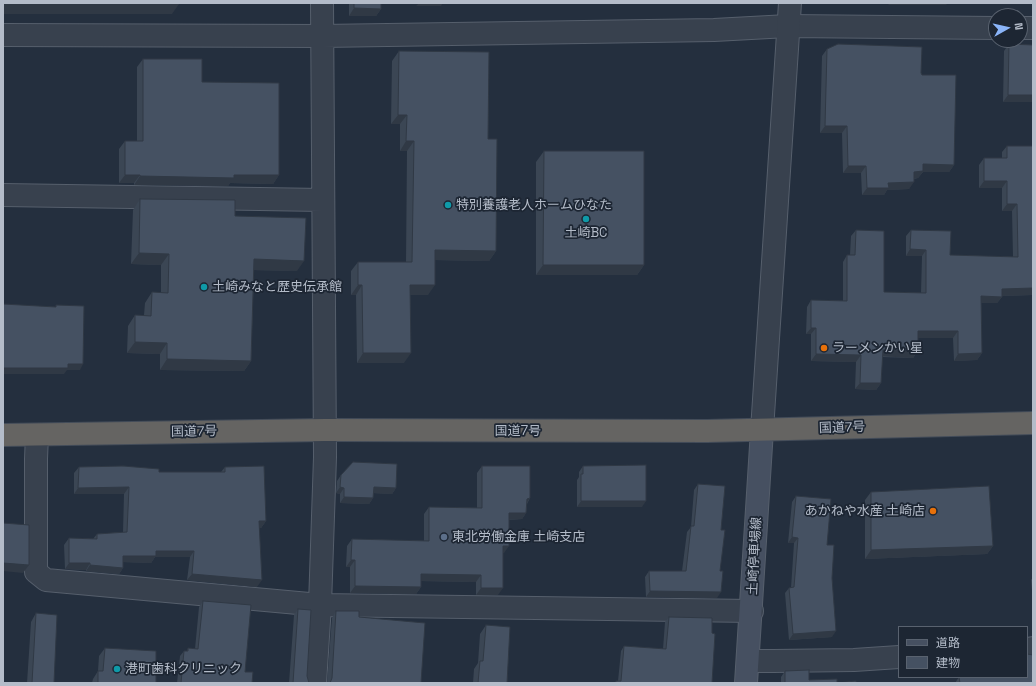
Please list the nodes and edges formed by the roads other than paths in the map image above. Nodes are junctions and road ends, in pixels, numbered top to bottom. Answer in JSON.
{"nodes":[{"id":1,"x":322,"y":3,"type":"edge"},
{"id":2,"x":790,"y":3,"type":"edge"},
{"id":3,"x":788,"y":26,"type":"junction"},
{"id":4,"x":988,"y":28,"type":"edge"},
{"id":5,"x":3,"y":35,"type":"edge"},
{"id":6,"x":322,"y":36,"type":"junction"},
{"id":7,"x":3,"y":195,"type":"edge"},
{"id":8,"x":323,"y":200,"type":"junction"},
{"id":9,"x":1033,"y":423,"type":"edge"},
{"id":10,"x":325,"y":430,"type":"junction"},
{"id":11,"x":762,"y":430,"type":"junction"},
{"id":12,"x":3,"y":435,"type":"edge"},
{"id":13,"x":37,"y":435,"type":"junction"},
{"id":14,"x":320,"y":605,"type":"junction"},
{"id":15,"x":752,"y":611,"type":"junction"},
{"id":16,"x":898,"y":657,"type":"edge"},
{"id":17,"x":748,"y":661,"type":"junction"},
{"id":18,"x":315,"y":683,"type":"edge"},
{"id":19,"x":746,"y":683,"type":"edge"}],
"edges":[{"from":1,"to":6,"type":"street"},
{"from":2,"to":3,"type":"street"},
{"from":3,"to":4,"type":"street"},
{"from":3,"to":6,"type":"street"},
{"from":3,"to":11,"type":"street"},
{"from":5,"to":6,"type":"street"},
{"from":6,"to":8,"type":"street"},
{"from":7,"to":8,"type":"street"},
{"from":8,"to":10,"type":"street"},
{"from":9,"to":11,"type":"highway","name":"国道7号"},
{"from":10,"to":11,"type":"highway","name":"国道7号"},
{"from":10,"to":13,"type":"highway","name":"国道7号"},
{"from":10,"to":14,"type":"street"},
{"from":11,"to":15,"type":"main road","name":"土崎停車場線"},
{"from":12,"to":13,"type":"highway","name":"国道7号"},
{"from":13,"to":14,"type":"street"},
{"from":14,"to":15,"type":"street"},
{"from":14,"to":18,"type":"street"},
{"from":15,"to":17,"type":"main road","name":"土崎停車場線"},
{"from":16,"to":17,"type":"street"},
{"from":17,"to":19,"type":"main road","name":"土崎停車場線"}]}
